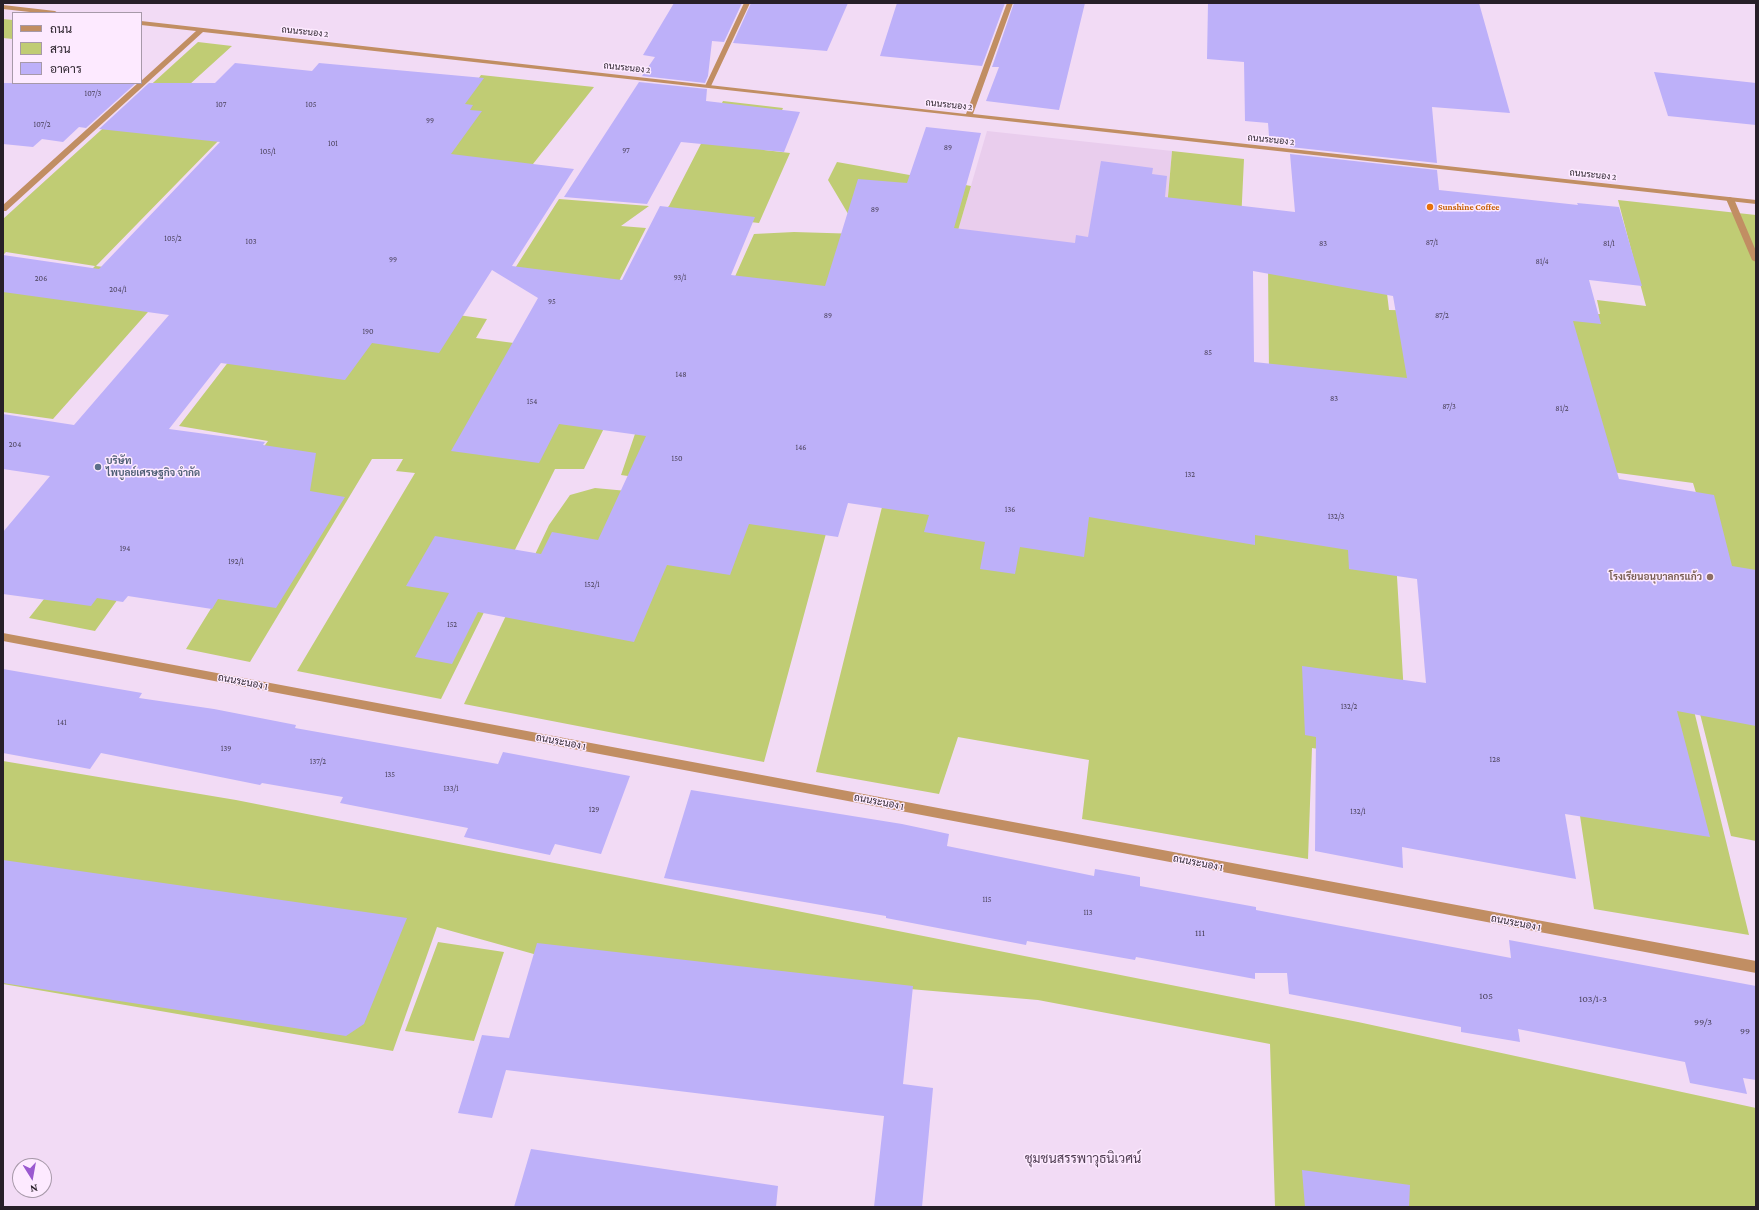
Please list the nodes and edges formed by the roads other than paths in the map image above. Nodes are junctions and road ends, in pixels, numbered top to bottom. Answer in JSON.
{"nodes":[{"id":1,"x":747,"y":3,"type":"edge"},
{"id":2,"x":1010,"y":3,"type":"edge"},
{"id":3,"x":3,"y":7,"type":"edge"},
{"id":4,"x":46,"y":12,"type":"edge"},
{"id":5,"x":142,"y":23,"type":"edge"},
{"id":6,"x":202,"y":29,"type":"junction"},
{"id":7,"x":142,"y":83,"type":"edge"},
{"id":8,"x":141,"y":84,"type":"edge"},
{"id":9,"x":708,"y":86,"type":"junction"},
{"id":10,"x":969,"y":116,"type":"junction"},
{"id":11,"x":1730,"y":199,"type":"junction"},
{"id":12,"x":1756,"y":202,"type":"edge"},
{"id":13,"x":3,"y":209,"type":"edge"},
{"id":14,"x":1756,"y":260,"type":"edge"},
{"id":15,"x":3,"y":637,"type":"edge"},
{"id":16,"x":1756,"y":967,"type":"edge"}],
"edges":[{"from":1,"to":9,"type":"street"},
{"from":2,"to":10,"type":"street"},
{"from":3,"to":4,"type":"street"},
{"from":5,"to":6,"type":"street","name":"ถนนระนอง 2"},
{"from":6,"to":7,"type":"street"},
{"from":6,"to":9,"type":"street","name":"ถนนระนอง 2"},
{"from":8,"to":13,"type":"street"},
{"from":9,"to":10,"type":"street","name":"ถนนระนอง 2"},
{"from":10,"to":11,"type":"street","name":"ถนนระนอง 2"},
{"from":11,"to":12,"type":"street","name":"ถนนระนอง 2"},
{"from":11,"to":14,"type":"street"},
{"from":15,"to":16,"type":"street","name":"ถนนระนอง 1"}]}
